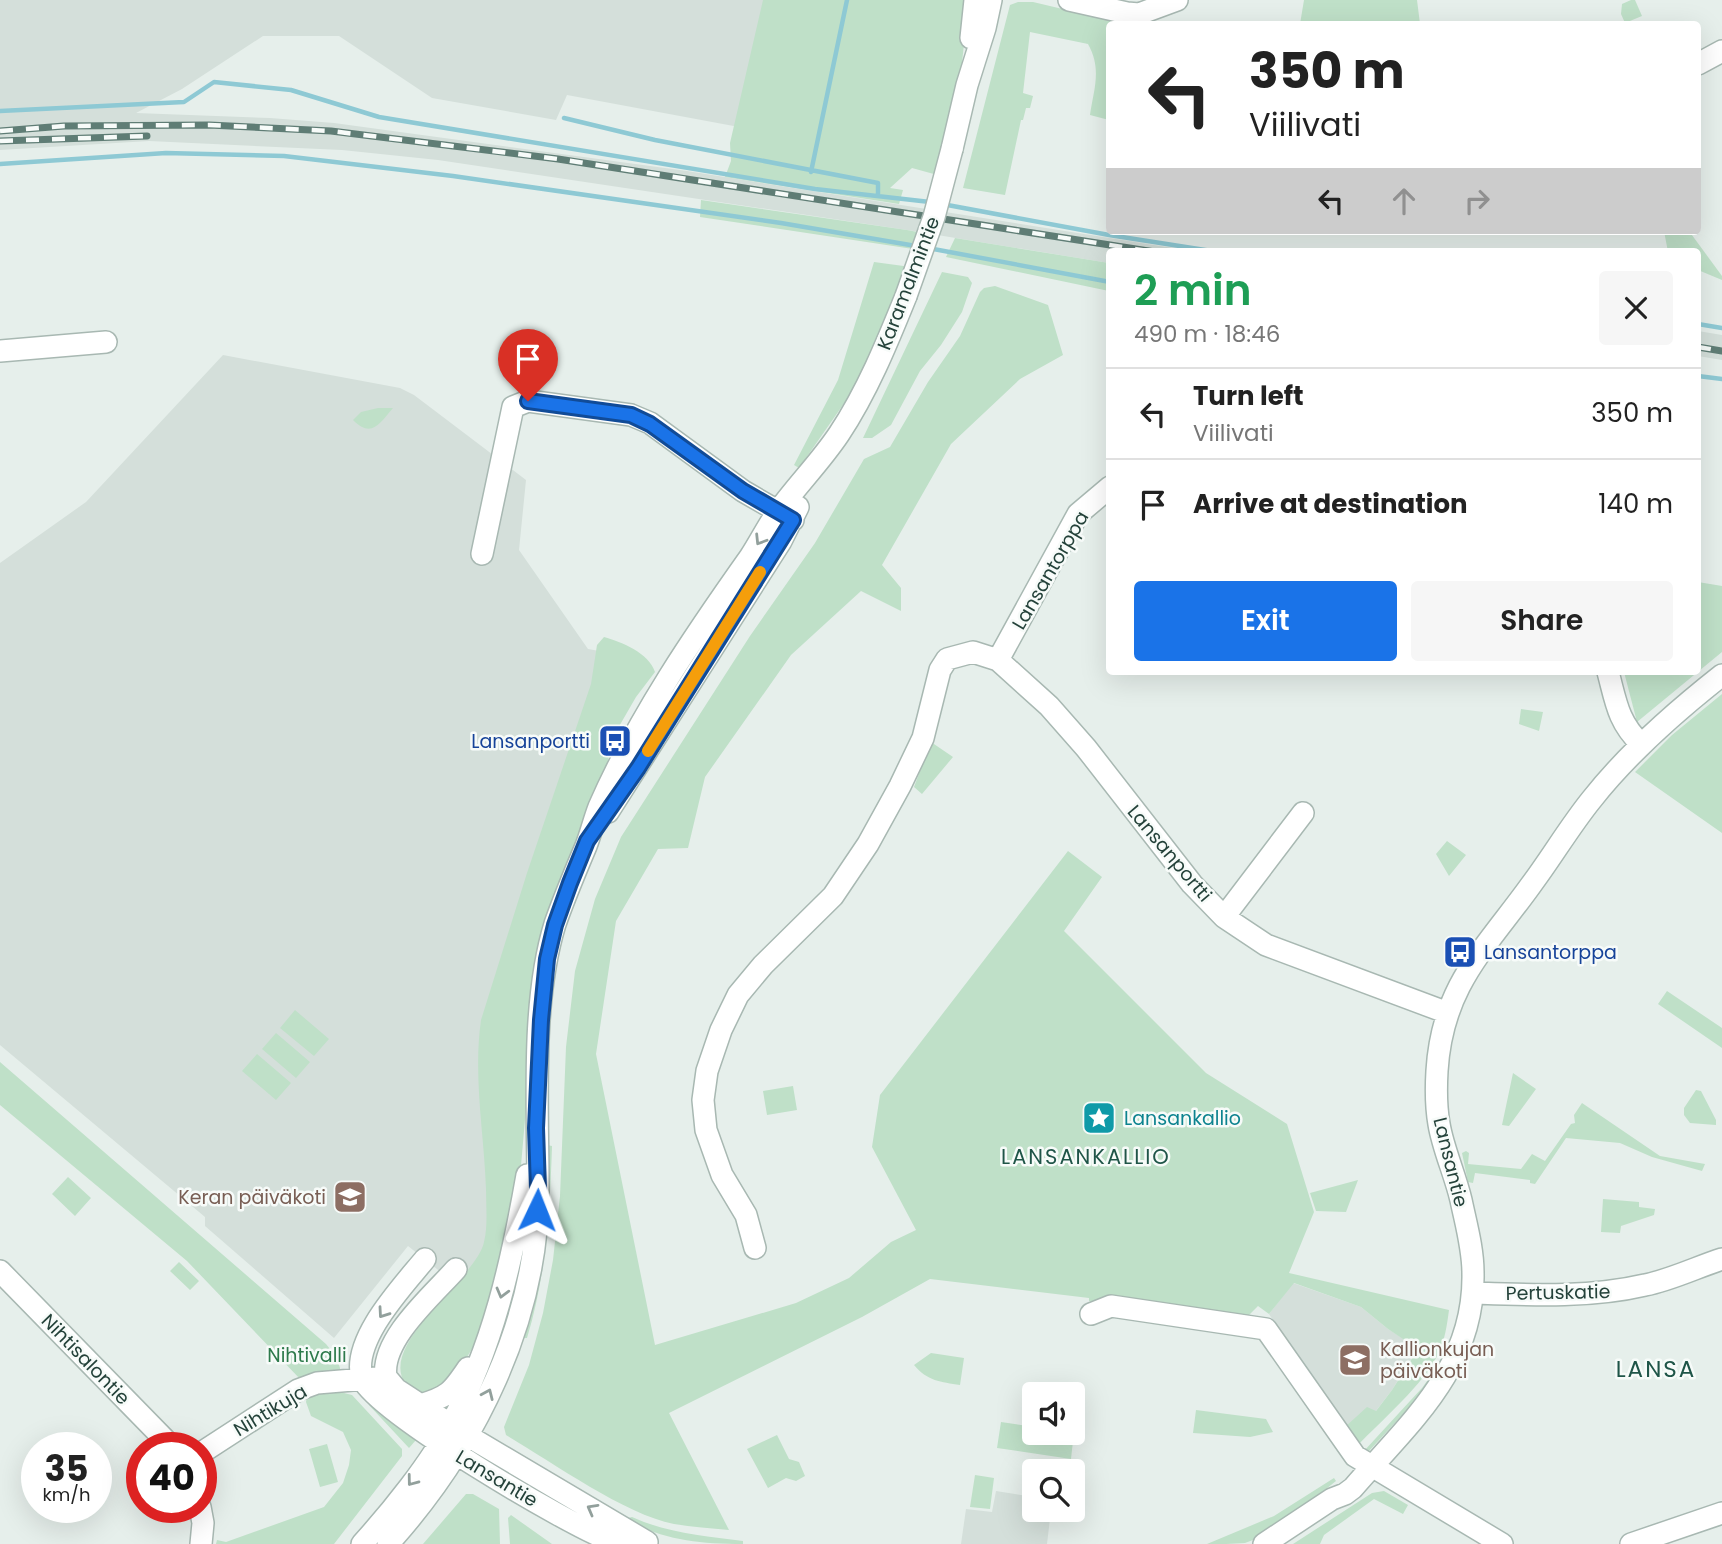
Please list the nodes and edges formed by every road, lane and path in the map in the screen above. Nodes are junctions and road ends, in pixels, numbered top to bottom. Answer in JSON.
{"nodes":[{"id":1,"x":975,"y":0,"type":"edge"},
{"id":2,"x":991,"y":0,"type":"edge"},
{"id":3,"x":1069,"y":0,"type":"edge"},
{"id":4,"x":1119,"y":0,"type":"edge"},
{"id":5,"x":1177,"y":0,"type":"edge"},
{"id":6,"x":1158,"y":15,"type":"edge"},
{"id":7,"x":1722,"y":51,"type":"edge"},
{"id":8,"x":1701,"y":62,"type":"edge"},
{"id":9,"x":967,"y":85,"type":"junction"},
{"id":10,"x":106,"y":342,"type":"dead end"},
{"id":11,"x":0,"y":351,"type":"edge"},
{"id":12,"x":1106,"y":490,"type":"edge"},
{"id":13,"x":785,"y":515,"type":"junction"},
{"id":14,"x":482,"y":554,"type":"dead end"},
{"id":15,"x":998,"y":660,"type":"junction"},
{"id":16,"x":1609,"y":675,"type":"edge"},
{"id":17,"x":1722,"y":675,"type":"edge"},
{"id":18,"x":1641,"y":744,"type":"junction"},
{"id":19,"x":1303,"y":813,"type":"dead end"},
{"id":20,"x":1224,"y":917,"type":"junction"},
{"id":21,"x":1448,"y":1013,"type":"junction"},
{"id":22,"x":536,"y":1128,"type":"junction"},
{"id":23,"x":755,"y":1248,"type":"dead end"},
{"id":24,"x":1722,"y":1255,"type":"edge"},
{"id":25,"x":425,"y":1259,"type":"dead end"},
{"id":26,"x":456,"y":1269,"type":"dead end"},
{"id":27,"x":0,"y":1271,"type":"edge"},
{"id":28,"x":1473,"y":1293,"type":"junction"},
{"id":29,"x":1091,"y":1314,"type":"dead end"},
{"id":30,"x":489,"y":1337,"type":"junction"},
{"id":31,"x":386,"y":1377,"type":"junction"},
{"id":32,"x":363,"y":1380,"type":"junction"},
{"id":33,"x":420,"y":1405,"type":"junction"},
{"id":34,"x":157,"y":1432,"type":"edge"},
{"id":35,"x":454,"y":1440,"type":"junction"},
{"id":36,"x":217,"y":1443,"type":"edge"},
{"id":37,"x":1372,"y":1466,"type":"junction"},
{"id":38,"x":1722,"y":1513,"type":"edge"},
{"id":39,"x":203,"y":1523,"type":"edge"},
{"id":40,"x":201,"y":1544,"type":"edge"},
{"id":41,"x":362,"y":1544,"type":"edge"},
{"id":42,"x":388,"y":1544,"type":"edge"},
{"id":43,"x":649,"y":1544,"type":"edge"},
{"id":44,"x":1264,"y":1544,"type":"edge"},
{"id":45,"x":1502,"y":1544,"type":"edge"},
{"id":46,"x":1631,"y":1544,"type":"edge"}],
"edges":[{"from":1,"to":9,"type":"street","name":"Karamalmintie"},
{"from":2,"to":9,"type":"street","name":"Karamalmintie"},
{"from":3,"to":6,"type":"street"},
{"from":4,"to":6,"type":"street"},
{"from":5,"to":6,"type":"street"},
{"from":7,"to":8,"type":"street"},
{"from":9,"to":13,"type":"street","name":"Karamalmintie","bridge":true},
{"from":10,"to":11,"type":"street"},
{"from":12,"to":15,"type":"street","name":"Lansantorppa"},
{"from":13,"to":14,"type":"street"},
{"from":13,"to":22,"type":"street","name":"Karamalmintie"},
{"from":15,"to":20,"type":"street","name":"Lansanportti"},
{"from":15,"to":23,"type":"street","name":"Lansanportti"},
{"from":16,"to":18,"type":"street"},
{"from":17,"to":18,"type":"street","name":"Lansantie"},
{"from":18,"to":21,"type":"street","name":"Lansantie"},
{"from":19,"to":20,"type":"street"},
{"from":20,"to":21,"type":"street","name":"Lansanportti"},
{"from":21,"to":28,"type":"street","name":"Lansantie"},
{"from":22,"to":30,"type":"street","name":"Karamalmintie","one_way":true},
{"from":35,"to":22,"type":"street","name":"Karamalmintie","one_way":true},
{"from":24,"to":28,"type":"street","name":"Pertuskatie"},
{"from":25,"to":32,"type":"street","one_way":true},
{"from":26,"to":31,"type":"street"},
{"from":27,"to":34,"type":"street","name":"Nihtisalontie"},
{"from":28,"to":37,"type":"street","name":"Lansantie"},
{"from":29,"to":37,"type":"street"},
{"from":30,"to":33,"type":"street","name":"Karamalmintie"},
{"from":30,"to":35,"type":"street","name":"Karamalmintie"},
{"from":31,"to":32,"type":"street","name":"Nihtikuja"},
{"from":31,"to":33,"type":"street","name":"Lansantie"},
{"from":32,"to":35,"type":"street","name":"Lansantie"},
{"from":32,"to":36,"type":"street","name":"Nihtikuja"},
{"from":33,"to":35,"type":"street","name":"Lansantie"},
{"from":35,"to":41,"type":"street","one_way":true},
{"from":35,"to":42,"type":"street"},
{"from":35,"to":43,"type":"street","name":"Lansantie"},
{"from":37,"to":44,"type":"street","name":"Lansantie"},
{"from":37,"to":45,"type":"street"},
{"from":38,"to":46,"type":"street"},
{"from":39,"to":40,"type":"street"}]}
